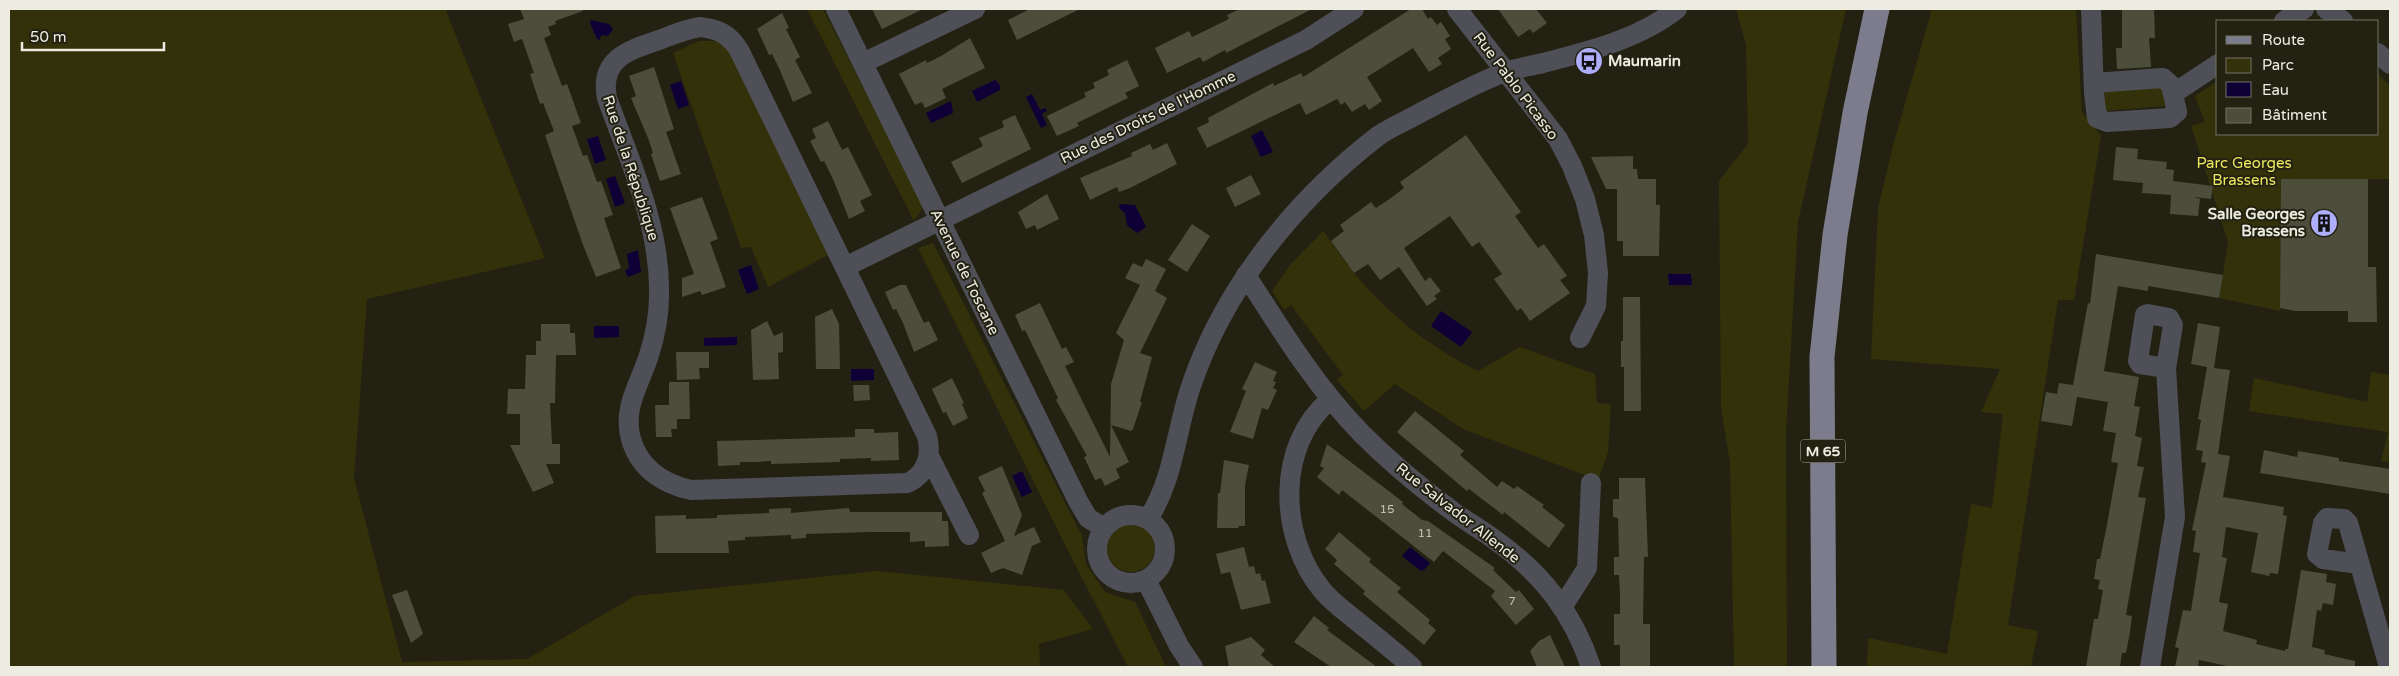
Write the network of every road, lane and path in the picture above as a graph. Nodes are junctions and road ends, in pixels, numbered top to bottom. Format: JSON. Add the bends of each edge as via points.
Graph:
{"nodes":[{"id":1,"x":836,"y":9,"type":"edge"},
{"id":2,"x":975,"y":9,"type":"edge"},
{"id":3,"x":1354,"y":9,"type":"edge"},
{"id":4,"x":1458,"y":9,"type":"edge"},
{"id":5,"x":1677,"y":9,"type":"edge"},
{"id":6,"x":1877,"y":9,"type":"edge"},
{"id":7,"x":1887,"y":9,"type":"edge"},
{"id":8,"x":2091,"y":9,"type":"edge"},
{"id":9,"x":2304,"y":9,"type":"edge"},
{"id":10,"x":2326,"y":9,"type":"edge"},
{"id":11,"x":2286,"y":20,"type":"edge"},
{"id":12,"x":2342,"y":20,"type":"edge"},
{"id":13,"x":2379,"y":54,"type":"edge"},
{"id":14,"x":863,"y":63,"type":"junction"},
{"id":15,"x":2390,"y":64,"type":"edge"},
{"id":16,"x":2216,"y":65,"type":"edge"},
{"id":17,"x":1506,"y":72,"type":"junction"},
{"id":18,"x":2094,"y":83,"type":"junction"},
{"id":19,"x":2174,"y":93,"type":"junction"},
{"id":20,"x":940,"y":221,"type":"junction"},
{"id":21,"x":1834,"y":235,"type":"junction"},
{"id":22,"x":845,"y":267,"type":"junction"},
{"id":23,"x":1246,"y":275,"type":"junction"},
{"id":24,"x":1580,"y":338,"type":"dead end"},
{"id":25,"x":2166,"y":368,"type":"dead end"},
{"id":26,"x":1331,"y":399,"type":"junction"},
{"id":27,"x":929,"y":456,"type":"junction"},
{"id":28,"x":1591,"y":483,"type":"dead end"},
{"id":29,"x":1148,"y":519,"type":"junction"},
{"id":30,"x":1104,"y":528,"type":"junction"},
{"id":31,"x":968,"y":535,"type":"dead end"},
{"id":32,"x":2359,"y":564,"type":"dead end"},
{"id":33,"x":1146,"y":580,"type":"junction"},
{"id":34,"x":1563,"y":606,"type":"junction"},
{"id":35,"x":1193,"y":667,"type":"edge"},
{"id":36,"x":1412,"y":667,"type":"edge"},
{"id":37,"x":1591,"y":667,"type":"edge"},
{"id":38,"x":1824,"y":667,"type":"edge"},
{"id":39,"x":2150,"y":667,"type":"edge"},
{"id":40,"x":2389,"y":667,"type":"edge"}],
"edges":[{"from":1,"to":14,"type":"street","name":"Avenue de Toscane"},
{"from":2,"to":14,"type":"street"},
{"from":3,"to":20,"type":"street","name":"Rue des Droits de l'Homme","via":[[1306,40]]},
{"from":4,"to":17,"type":"street","name":"Rue Pablo Picasso"},
{"from":5,"to":17,"type":"street","via":[[1641,32]]},
{"from":6,"to":21,"type":"main road","number":"M 65"},
{"from":7,"to":21,"type":"main road","number":"M 65"},
{"from":8,"to":18,"type":"street"},
{"from":9,"to":11,"type":"street"},
{"from":10,"to":12,"type":"street"},
{"from":13,"to":15,"type":"street"},
{"from":14,"to":20,"type":"street","name":"Avenue de Toscane"},
{"from":16,"to":19,"type":"street"},
{"from":17,"to":23,"type":"street","via":[[1380,135],[1340,169],[1285,225]]},
{"from":17,"to":24,"type":"street","name":"Rue Pablo Picasso","via":[[1558,139],[1585,199],[1594,235],[1598,273],[1596,306]]},
{"from":18,"to":19,"type":"street","via":[[2163,78]]},
{"from":18,"to":19,"type":"street","via":[[2095,113],[2107,122],[2170,118],[2177,112]]},
{"from":20,"to":22,"type":"street"},
{"from":20,"to":30,"type":"street","name":"Avenue de Toscane","via":[[1078,501],[1088,518]]},
{"from":21,"to":38,"type":"main road","number":"M 65","via":[[1822,357]]},
{"from":22,"to":27,"type":"street","name":"Rue de la République","via":[[927,436]]},
{"from":22,"to":27,"type":"street","name":"Rue de la République","via":[[730,37],[714,29],[692,28],[631,49],[612,65],[606,81],[607,98],[647,210],[657,254],[659,296],[656,329],[628,415],[631,439],[650,471],[670,484],[703,491],[899,484],[920,476]]},
{"from":23,"to":26,"type":"street","name":"Rue Salvador Allende"},
{"from":23,"to":29,"type":"street","via":[[1202,357],[1180,421],[1165,485]]},
{"from":25,"to":39,"type":"street","via":[[2175,517]]},
{"from":26,"to":34,"type":"street","name":"Rue Salvador Allende","via":[[1362,434],[1407,476],[1516,556]]},
{"from":26,"to":36,"type":"street","via":[[1310,421],[1295,456],[1289,495],[1294,536],[1310,574],[1329,598]]},
{"from":27,"to":31,"type":"street"},
{"from":28,"to":34,"type":"street","via":[[1587,568]]},
{"from":29,"to":30,"type":"street","via":[[1131,515],[1119,517]]},
{"from":29,"to":33,"type":"street","via":[[1160,532],[1165,551],[1156,573]]},
{"from":30,"to":33,"type":"street","via":[[1097,551],[1103,569],[1123,582]]},
{"from":32,"to":40,"type":"street"},
{"from":33,"to":35,"type":"street"},
{"from":34,"to":37,"type":"street","name":"Rue Salvador Allende","via":[[1582,639]]}]}
